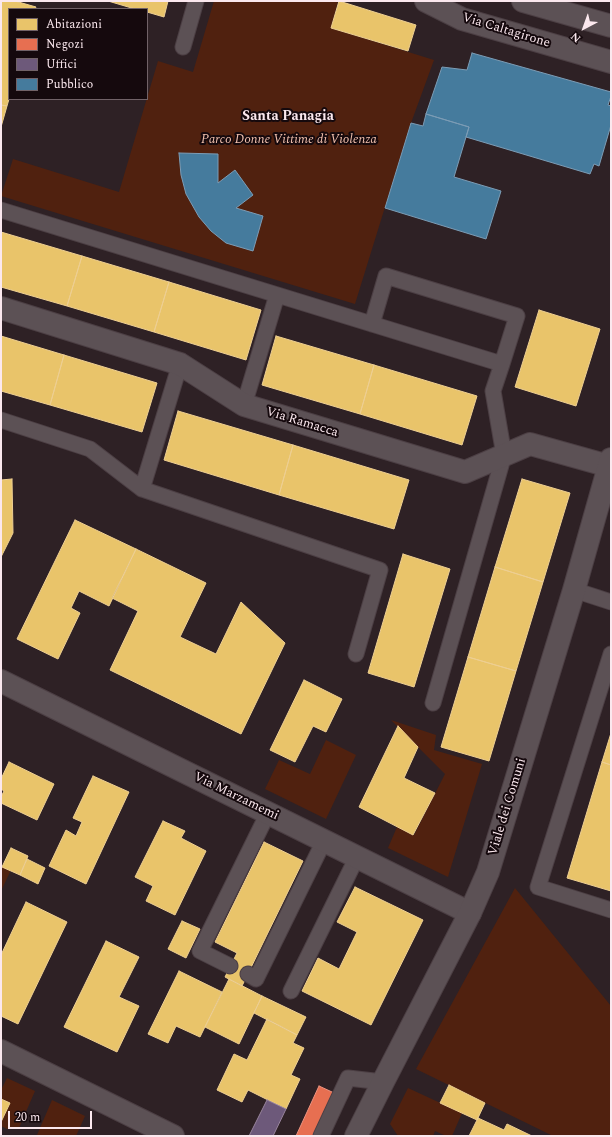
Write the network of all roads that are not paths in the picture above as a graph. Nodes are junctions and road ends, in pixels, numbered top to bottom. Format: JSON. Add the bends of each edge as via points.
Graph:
{"nodes":[{"id":1,"x":196,"y":1,"type":"edge"},
{"id":2,"x":426,"y":1,"type":"edge"},
{"id":3,"x":523,"y":1,"type":"edge"},
{"id":4,"x":590,"y":10,"type":"edge"},
{"id":5,"x":611,"y":26,"type":"edge"},
{"id":6,"x":183,"y":47,"type":"dead end"},
{"id":7,"x":611,"y":62,"type":"edge"},
{"id":8,"x":1,"y":210,"type":"edge"},
{"id":9,"x":277,"y":295,"type":"junction"},
{"id":10,"x":1,"y":308,"type":"edge"},
{"id":11,"x":372,"y":324,"type":"junction"},
{"id":12,"x":180,"y":364,"type":"junction"},
{"id":13,"x":502,"y":364,"type":"junction"},
{"id":14,"x":244,"y":405,"type":"junction"},
{"id":15,"x":1,"y":420,"type":"edge"},
{"id":16,"x":504,"y":455,"type":"junction"},
{"id":17,"x":610,"y":463,"type":"edge"},
{"id":18,"x":142,"y":489,"type":"junction"},
{"id":19,"x":574,"y":590,"type":"junction"},
{"id":20,"x":611,"y":602,"type":"edge"},
{"id":21,"x":356,"y":654,"type":"dead end"},
{"id":22,"x":611,"y":654,"type":"edge"},
{"id":23,"x":1,"y":681,"type":"edge"},
{"id":24,"x":432,"y":703,"type":"dead end"},
{"id":25,"x":268,"y":813,"type":"junction"},
{"id":26,"x":324,"y":841,"type":"junction"},
{"id":27,"x":358,"y":857,"type":"junction"},
{"id":28,"x":611,"y":910,"type":"edge"},
{"id":29,"x":470,"y":913,"type":"junction"},
{"id":30,"x":230,"y":966,"type":"dead end"},
{"id":31,"x":248,"y":974,"type":"dead end"},
{"id":32,"x":291,"y":991,"type":"dead end"},
{"id":33,"x":1,"y":1052,"type":"edge"},
{"id":34,"x":383,"y":1082,"type":"junction"},
{"id":35,"x":173,"y":1136,"type":"edge"},
{"id":36,"x":320,"y":1136,"type":"edge"},
{"id":37,"x":356,"y":1136,"type":"edge"}],
"edges":[{"from":1,"to":6,"type":"lane"},
{"from":2,"to":7,"type":"street","name":"Via Caltagirone","via":[[462,20]]},
{"from":3,"to":4,"type":"street"},
{"from":4,"to":5,"type":"street"},
{"from":8,"to":9,"type":"lane"},
{"from":9,"to":11,"type":"lane"},
{"from":9,"to":14,"type":"lane"},
{"from":10,"to":12,"type":"street","name":"Via Ramacca"},
{"from":11,"to":13,"type":"lane"},
{"from":11,"to":13,"type":"lane","via":[[386,276],[394,278],[517,316]]},
{"from":12,"to":14,"type":"street","name":"Via Ramacca"},
{"from":12,"to":18,"type":"lane"},
{"from":13,"to":16,"type":"lane","via":[[494,391]]},
{"from":14,"to":16,"type":"street","name":"Via Ramacca","via":[[465,472]]},
{"from":15,"to":18,"type":"lane","via":[[90,449]]},
{"from":16,"to":17,"type":"street","name":"Via Ramacca","via":[[530,444]]},
{"from":16,"to":24,"type":"lane"},
{"from":17,"to":19,"type":"street","name":"Viale dei Comuni"},
{"from":18,"to":21,"type":"lane","via":[[380,570]]},
{"from":19,"to":20,"type":"lane"},
{"from":19,"to":29,"type":"street","name":"Viale dei Comuni","via":[[488,872]]},
{"from":22,"to":28,"type":"lane","via":[[538,887]]},
{"from":23,"to":25,"type":"street","name":"Via Marzamemi"},
{"from":25,"to":26,"type":"street","name":"Via Marzamemi"},
{"from":25,"to":30,"type":"lane","via":[[200,951]]},
{"from":26,"to":27,"type":"street","name":"Via Marzamemi"},
{"from":26,"to":31,"type":"lane","via":[[256,979]]},
{"from":27,"to":29,"type":"street","name":"Via Marzamemi"},
{"from":27,"to":32,"type":"lane"},
{"from":29,"to":34,"type":"street","name":"Viale dei Comuni"},
{"from":33,"to":35,"type":"street"},
{"from":34,"to":36,"type":"lane","via":[[348,1078]]},
{"from":34,"to":37,"type":"street","name":"Viale dei Comuni"}]}
